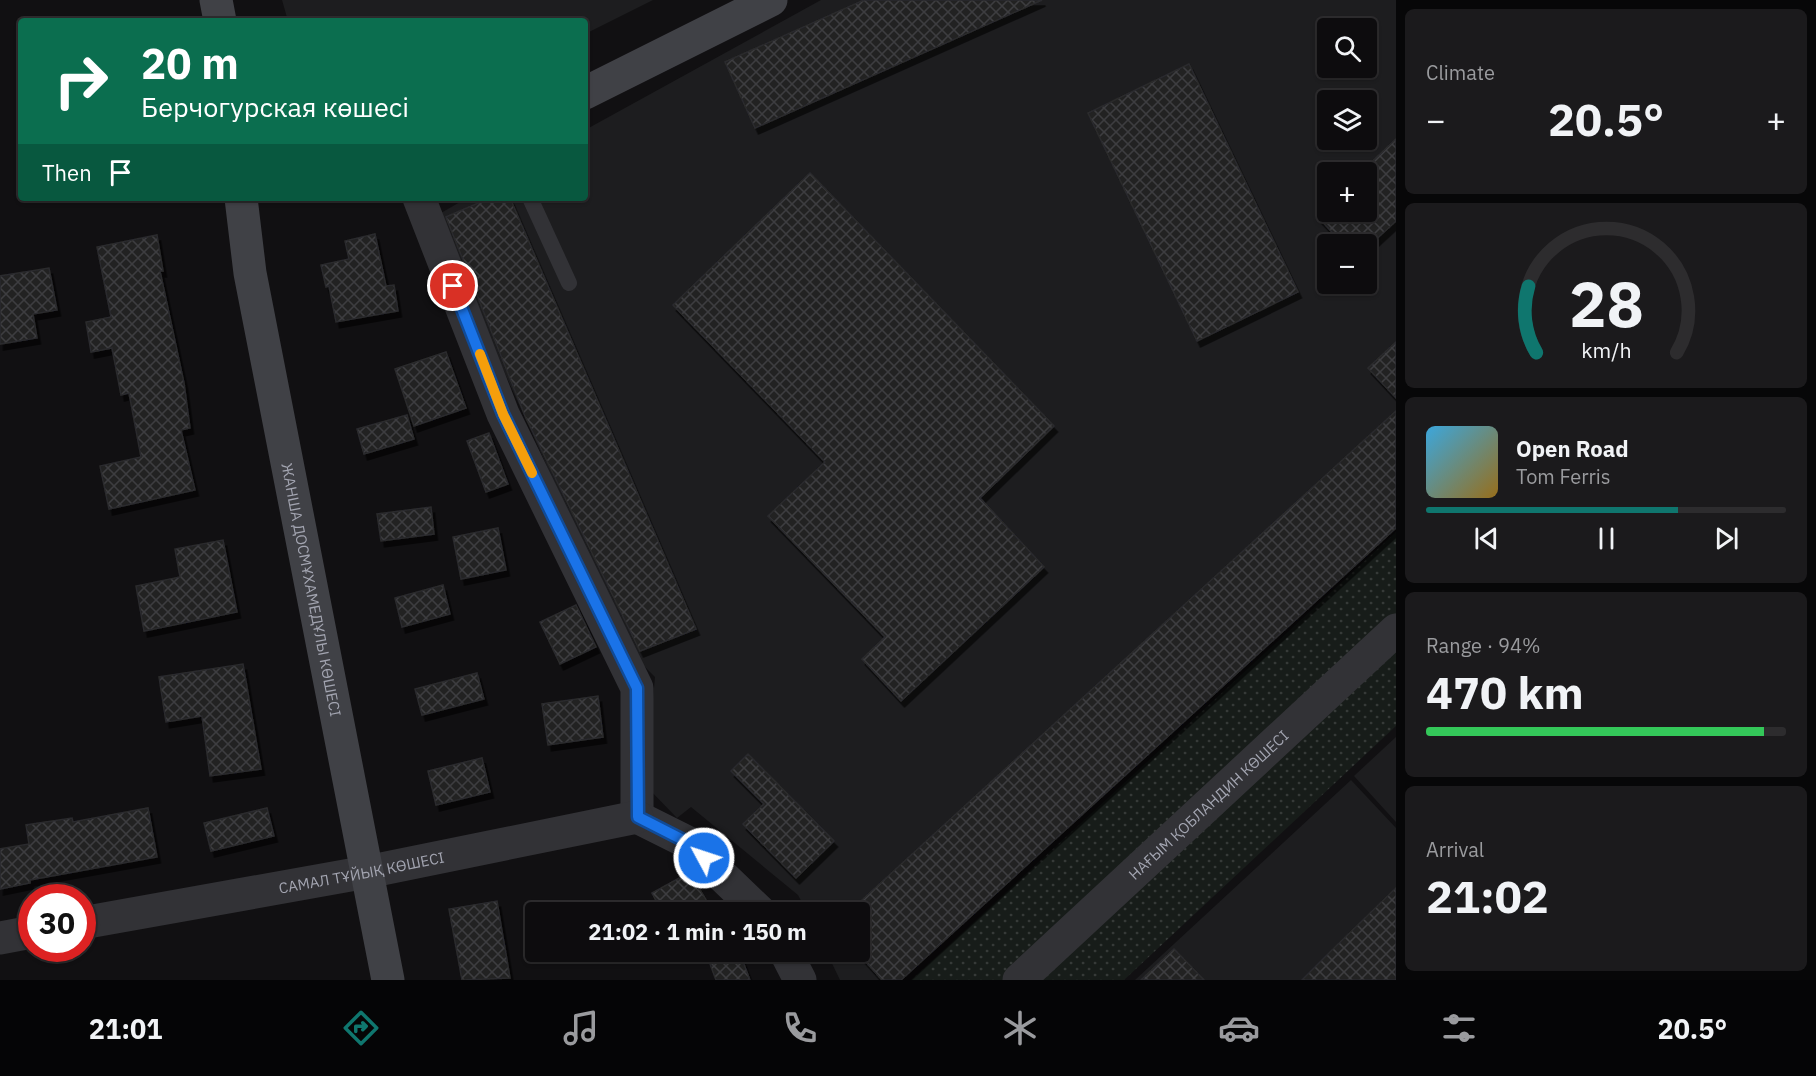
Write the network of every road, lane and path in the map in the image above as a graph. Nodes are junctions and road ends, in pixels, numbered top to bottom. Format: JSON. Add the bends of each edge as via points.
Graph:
{"nodes":[{"id":1,"x":216,"y":0,"type":"edge"},
{"id":2,"x":771,"y":0,"type":"edge"},
{"id":3,"x":219,"y":18,"type":"edge"},
{"id":4,"x":588,"y":92,"type":"edge"},
{"id":5,"x":241,"y":201,"type":"edge"},
{"id":6,"x":420,"y":201,"type":"edge"},
{"id":7,"x":532,"y":201,"type":"edge"},
{"id":8,"x":569,"y":283,"type":"dead end"},
{"id":9,"x":1396,"y":630,"type":"edge"},
{"id":10,"x":638,"y":817,"type":"junction"},
{"id":11,"x":367,"y":872,"type":"junction"},
{"id":12,"x":750,"y":902,"type":"edge"},
{"id":13,"x":96,"y":920,"type":"edge"},
{"id":14,"x":18,"y":935,"type":"edge"},
{"id":15,"x":0,"y":938,"type":"edge"},
{"id":16,"x":791,"y":962,"type":"edge"},
{"id":17,"x":388,"y":980,"type":"edge"},
{"id":18,"x":800,"y":980,"type":"edge"},
{"id":19,"x":1019,"y":980,"type":"edge"}],
"edges":[{"from":1,"to":3,"type":"street"},
{"from":2,"to":4,"type":"street"},
{"from":5,"to":11,"type":"street","name":"ЖАНША ДОСМҰХАМЕДҰЛЫ КӨШЕСІ","via":[[250,273]]},
{"from":6,"to":10,"type":"street","via":[[503,414],[637,688]]},
{"from":7,"to":8,"type":"lane"},
{"from":9,"to":19,"type":"street","name":"НАҒЫМ ҚОБЛАНДИН КӨШЕСІ"},
{"from":10,"to":11,"type":"street","name":"САМАЛ ТҰЙЫҚ КӨШЕСІ"},
{"from":10,"to":12,"type":"street","via":[[687,842]]},
{"from":11,"to":13,"type":"street","name":"САМАЛ ТҰЙЫҚ КӨШЕСІ"},
{"from":11,"to":17,"type":"street","name":"ЖАНША ДОСМҰХАМЕДҰЛЫ КӨШЕСІ"},
{"from":14,"to":15,"type":"street"},
{"from":16,"to":18,"type":"street"}]}
